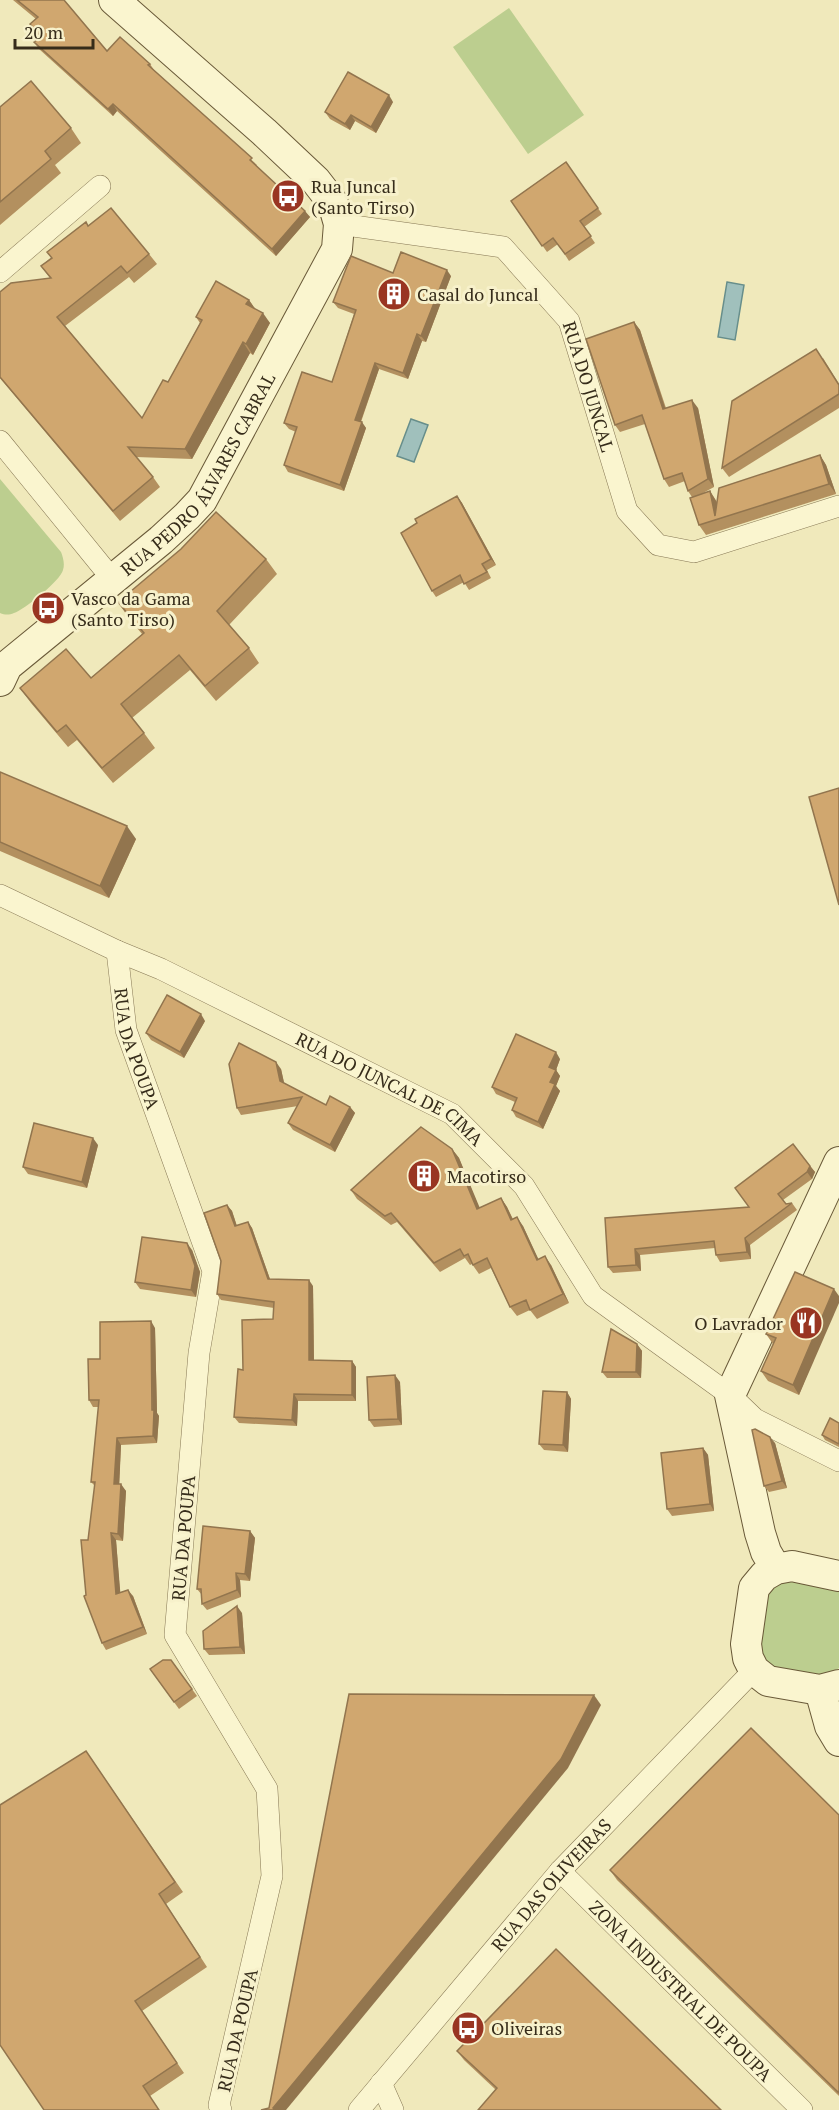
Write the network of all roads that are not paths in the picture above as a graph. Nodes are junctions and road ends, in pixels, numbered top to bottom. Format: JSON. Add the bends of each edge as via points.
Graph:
{"nodes":[{"id":1,"x":114,"y":0,"type":"edge"},
{"id":2,"x":100,"y":186,"type":"dead end"},
{"id":3,"x":339,"y":224,"type":"junction"},
{"id":4,"x":0,"y":272,"type":"edge"},
{"id":5,"x":0,"y":441,"type":"edge"},
{"id":6,"x":839,"y":506,"type":"edge"},
{"id":7,"x":113,"y":580,"type":"junction"},
{"id":8,"x":2,"y":668,"type":"edge"},
{"id":9,"x":0,"y":895,"type":"edge"},
{"id":10,"x":117,"y":951,"type":"junction"},
{"id":11,"x":839,"y":1162,"type":"edge"},
{"id":12,"x":730,"y":1395,"type":"junction"},
{"id":13,"x":839,"y":1461,"type":"edge"},
{"id":14,"x":776,"y":1569,"type":"junction"},
{"id":15,"x":839,"y":1576,"type":"edge"},
{"id":16,"x":754,"y":1670,"type":"junction"},
{"id":17,"x":829,"y":1687,"type":"edge"},
{"id":18,"x":839,"y":1741,"type":"edge"},
{"id":19,"x":560,"y":1871,"type":"junction"},
{"id":20,"x":381,"y":2083,"type":"junction"},
{"id":21,"x":220,"y":2110,"type":"edge"},
{"id":22,"x":359,"y":2110,"type":"edge"},
{"id":23,"x":393,"y":2110,"type":"edge"},
{"id":24,"x":802,"y":2110,"type":"edge"}],
"edges":[{"from":1,"to":3,"type":"street","via":[[316,181],[333,203]]},
{"from":2,"to":4,"type":"street"},
{"from":3,"to":6,"type":"street","name":"RUA DO JUNCAL","via":[[503,247],[568,321],[627,511],[658,545],[694,552]]},
{"from":3,"to":7,"type":"street","name":"RUA PEDRO ÁLVARES CABRAL","via":[[337,249],[202,500]]},
{"from":5,"to":7,"type":"street"},
{"from":7,"to":8,"type":"street","name":"RUA PEDRO ÁLVARES CABRAL"},
{"from":9,"to":10,"type":"street","name":"RUA DO JUNCAL DE CIMA"},
{"from":10,"to":12,"type":"street","name":"RUA DO JUNCAL DE CIMA","via":[[161,969],[452,1114],[524,1186],[593,1296]]},
{"from":10,"to":21,"type":"street","name":"RUA DA POUPA","via":[[126,1030],[213,1271],[199,1353],[175,1635],[267,1789],[272,1876]]},
{"from":11,"to":12,"type":"street"},
{"from":12,"to":13,"type":"street","name":"RUA DO JUNCAL DE CIMA","via":[[755,1419]]},
{"from":12,"to":14,"type":"street","via":[[760,1533]]},
{"from":14,"to":15,"type":"street","via":[[792,1566]]},
{"from":14,"to":16,"type":"street","via":[[754,1588],[746,1644]]},
{"from":16,"to":17,"type":"street","via":[[768,1682]]},
{"from":16,"to":19,"type":"street","name":"RUA DAS OLIVEIRAS"},
{"from":17,"to":18,"type":"street","via":[[830,1726]]},
{"from":19,"to":20,"type":"street","name":"RUA DAS OLIVEIRAS"},
{"from":19,"to":24,"type":"street","name":"ZONA INDUSTRIAL DE POUPA"},
{"from":20,"to":22,"type":"street","name":"RUA DAS OLIVEIRAS"},
{"from":20,"to":23,"type":"street"}]}
